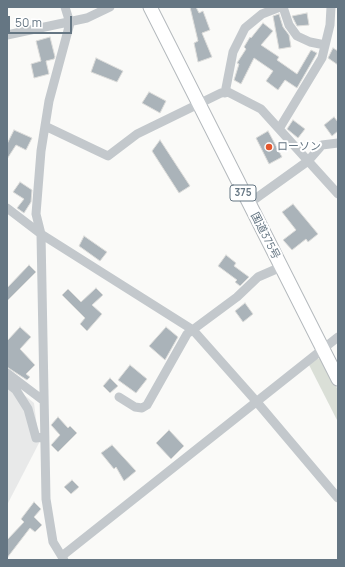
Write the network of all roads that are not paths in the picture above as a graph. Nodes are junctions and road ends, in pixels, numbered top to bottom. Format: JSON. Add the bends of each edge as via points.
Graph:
{"nodes":[{"id":1,"x":65,"y":7,"type":"edge"},
{"id":2,"x":110,"y":7,"type":"edge"},
{"id":3,"x":150,"y":7,"type":"edge"},
{"id":4,"x":280,"y":7,"type":"edge"},
{"id":5,"x":283,"y":7,"type":"edge"},
{"id":6,"x":331,"y":7,"type":"edge"},
{"id":7,"x":70,"y":23,"type":"junction"},
{"id":8,"x":329,"y":27,"type":"junction"},
{"id":9,"x":338,"y":31,"type":"edge"},
{"id":10,"x":7,"y":35,"type":"edge"},
{"id":11,"x":325,"y":45,"type":"junction"},
{"id":12,"x":225,"y":93,"type":"junction"},
{"id":13,"x":198,"y":105,"type":"junction"},
{"id":14,"x":45,"y":126,"type":"junction"},
{"id":15,"x":279,"y":129,"type":"junction"},
{"id":16,"x":338,"y":143,"type":"edge"},
{"id":17,"x":308,"y":161,"type":"junction"},
{"id":18,"x":338,"y":194,"type":"edge"},
{"id":19,"x":248,"y":204,"type":"junction"},
{"id":20,"x":7,"y":208,"type":"edge"},
{"id":21,"x":41,"y":234,"type":"junction"},
{"id":22,"x":281,"y":267,"type":"junction"},
{"id":23,"x":193,"y":330,"type":"junction"},
{"id":24,"x":338,"y":337,"type":"edge"},
{"id":25,"x":322,"y":348,"type":"junction"},
{"id":26,"x":7,"y":373,"type":"edge"},
{"id":27,"x":338,"y":379,"type":"edge"},
{"id":28,"x":7,"y":383,"type":"edge"},
{"id":29,"x":118,"y":397,"type":"dead end"},
{"id":30,"x":44,"y":401,"type":"junction"},
{"id":31,"x":256,"y":401,"type":"junction"},
{"id":32,"x":44,"y":437,"type":"junction"},
{"id":33,"x":338,"y":498,"type":"edge"},
{"id":34,"x":63,"y":558,"type":"edge"}],
"edges":[{"from":1,"to":7,"type":"street"},
{"from":2,"to":7,"type":"street"},
{"from":3,"to":13,"type":"highway","name":"国道375号","number":"375"},
{"from":4,"to":12,"type":"street","via":[[262,14],[245,28],[232,52]]},
{"from":5,"to":11,"type":"street","via":[[289,25],[297,36]]},
{"from":6,"to":8,"type":"street"},
{"from":7,"to":10,"type":"street"},
{"from":7,"to":14,"type":"street","via":[[49,101]]},
{"from":8,"to":9,"type":"street"},
{"from":8,"to":11,"type":"street"},
{"from":11,"to":15,"type":"street","via":[[322,58]]},
{"from":12,"to":13,"type":"street"},
{"from":12,"to":15,"type":"street","via":[[228,92],[261,109]]},
{"from":13,"to":14,"type":"street","via":[[137,134],[108,156]]},
{"from":13,"to":19,"type":"highway","name":"国道375号","number":"375"},
{"from":14,"to":21,"type":"street","via":[[36,214]]},
{"from":15,"to":17,"type":"street"},
{"from":16,"to":17,"type":"street","via":[[322,145]]},
{"from":17,"to":18,"type":"street"},
{"from":17,"to":19,"type":"street"},
{"from":19,"to":22,"type":"highway","name":"国道375号","number":"375"},
{"from":20,"to":21,"type":"street"},
{"from":21,"to":23,"type":"street"},
{"from":21,"to":30,"type":"street"},
{"from":22,"to":23,"type":"street","via":[[258,277],[238,297]]},
{"from":22,"to":25,"type":"highway","name":"国道375号","number":"375"},
{"from":23,"to":29,"type":"street","via":[[187,334],[147,405],[142,408],[136,407]]},
{"from":23,"to":31,"type":"street"},
{"from":24,"to":25,"type":"street"},
{"from":25,"to":27,"type":"highway","name":"国道375号","number":"375"},
{"from":25,"to":31,"type":"street"},
{"from":26,"to":30,"type":"street"},
{"from":28,"to":32,"type":"street","via":[[16,390],[28,409],[36,438]]},
{"from":30,"to":32,"type":"street"},
{"from":31,"to":33,"type":"street"},
{"from":31,"to":34,"type":"street"},
{"from":32,"to":34,"type":"street","via":[[46,499],[53,542]]}]}
